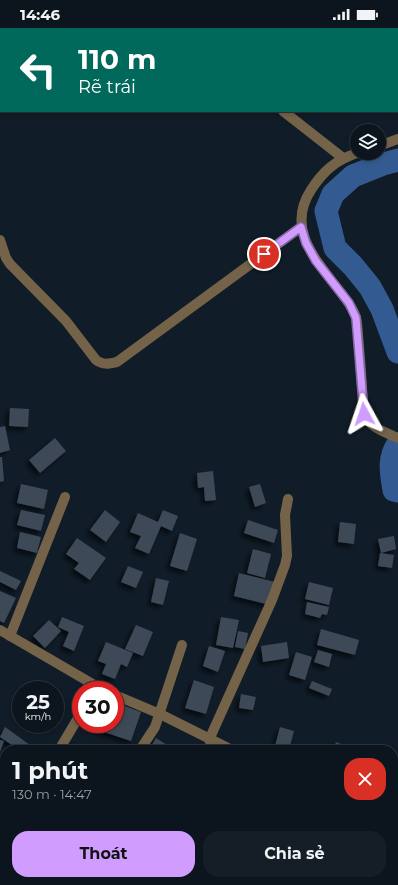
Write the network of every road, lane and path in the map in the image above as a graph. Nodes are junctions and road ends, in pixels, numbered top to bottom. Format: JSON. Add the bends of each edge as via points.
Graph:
{"nodes":[{"id":1,"x":284,"y":112,"type":"edge"},
{"id":2,"x":398,"y":139,"type":"edge"},
{"id":3,"x":386,"y":143,"type":"edge"},
{"id":4,"x":350,"y":156,"type":"edge"},
{"id":5,"x":343,"y":158,"type":"junction"},
{"id":6,"x":301,"y":227,"type":"junction"},
{"id":7,"x":0,"y":240,"type":"edge"},
{"id":8,"x":398,"y":438,"type":"edge"},
{"id":9,"x":65,"y":497,"type":"dead end"},
{"id":10,"x":288,"y":499,"type":"dead end"},
{"id":11,"x":0,"y":630,"type":"edge"},
{"id":12,"x":10,"y":636,"type":"junction"},
{"id":13,"x":182,"y":645,"type":"dead end"},
{"id":14,"x":85,"y":681,"type":"edge"},
{"id":15,"x":124,"y":699,"type":"edge"},
{"id":16,"x":160,"y":714,"type":"junction"},
{"id":17,"x":72,"y":728,"type":"edge"},
{"id":18,"x":209,"y":740,"type":"junction"},
{"id":19,"x":62,"y":745,"type":"edge"},
{"id":20,"x":143,"y":745,"type":"edge"},
{"id":21,"x":220,"y":745,"type":"edge"}],
"edges":[{"from":1,"to":5,"type":"street"},
{"from":2,"to":3,"type":"street"},
{"from":4,"to":5,"type":"street"},
{"from":5,"to":6,"type":"street","via":[[319,177],[303,209]]},
{"from":6,"to":7,"type":"street","via":[[116,362],[106,364],[96,360],[66,321],[10,264]]},
{"from":6,"to":8,"type":"street","via":[[316,261],[353,310],[356,318],[364,414],[370,423]]},
{"from":9,"to":12,"type":"street"},
{"from":10,"to":18,"type":"street","via":[[285,515],[285,565],[272,600]]},
{"from":11,"to":12,"type":"street"},
{"from":12,"to":14,"type":"street"},
{"from":13,"to":16,"type":"street"},
{"from":15,"to":16,"type":"street"},
{"from":16,"to":18,"type":"street"},
{"from":16,"to":20,"type":"street"},
{"from":17,"to":19,"type":"street"},
{"from":18,"to":21,"type":"street"}]}
